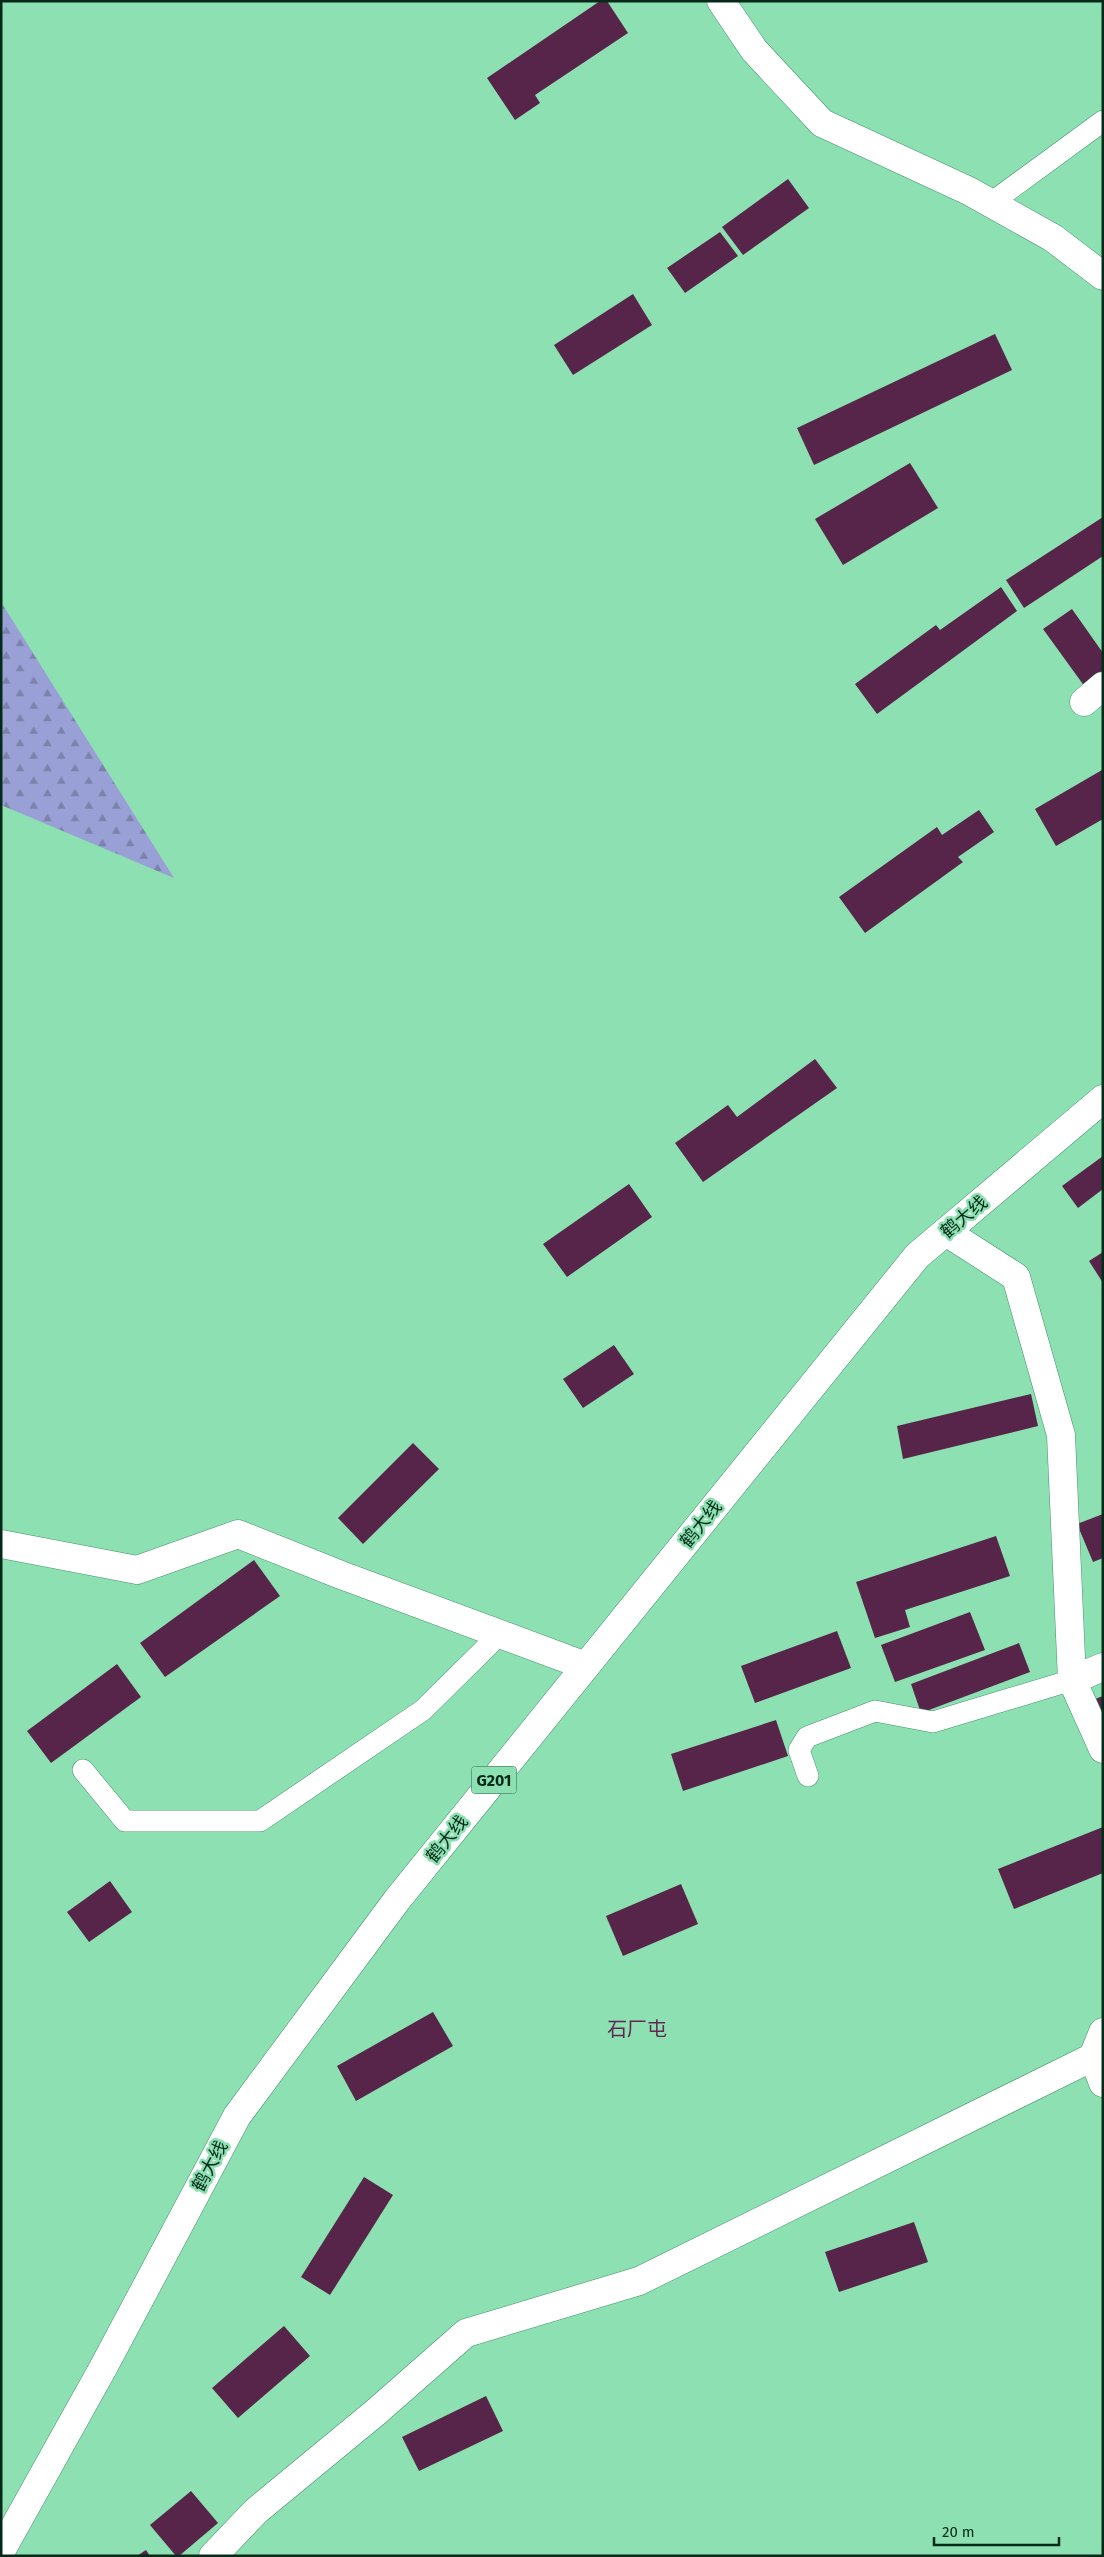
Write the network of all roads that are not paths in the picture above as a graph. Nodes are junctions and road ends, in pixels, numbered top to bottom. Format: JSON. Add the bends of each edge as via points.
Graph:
{"nodes":[{"id":1,"x":721,"y":1,"type":"edge"},
{"id":2,"x":1103,"y":121,"type":"edge"},
{"id":3,"x":991,"y":203,"type":"junction"},
{"id":4,"x":1103,"y":276,"type":"edge"},
{"id":5,"x":1103,"y":1099,"type":"edge"},
{"id":6,"x":946,"y":1232,"type":"junction"},
{"id":7,"x":1,"y":1544,"type":"edge"},
{"id":8,"x":500,"y":1634,"type":"junction"},
{"id":9,"x":586,"y":1666,"type":"junction"},
{"id":10,"x":1103,"y":1668,"type":"edge"},
{"id":11,"x":1072,"y":1680,"type":"junction"},
{"id":12,"x":1103,"y":1749,"type":"edge"},
{"id":13,"x":83,"y":1770,"type":"dead end"},
{"id":14,"x":808,"y":1776,"type":"dead end"},
{"id":15,"x":1098,"y":2045,"type":"edge"},
{"id":16,"x":1103,"y":2083,"type":"edge"},
{"id":17,"x":6,"y":2550,"type":"edge"},
{"id":18,"x":213,"y":2556,"type":"edge"}],
"edges":[{"from":1,"to":3,"type":"main road","via":[[754,50],[822,123]]},
{"from":2,"to":3,"type":"lane"},
{"from":3,"to":4,"type":"main road","via":[[1053,238]]},
{"from":5,"to":6,"type":"main road","name":"鹤大线","number":"G201"},
{"from":6,"to":9,"type":"main road","name":"鹤大线","number":"G201","via":[[917,1256]]},
{"from":6,"to":11,"type":"main road","via":[[1016,1277],[1061,1435]]},
{"from":7,"to":8,"type":"main road","via":[[137,1570],[238,1534]]},
{"from":8,"to":9,"type":"main road"},
{"from":8,"to":13,"type":"lane","via":[[423,1710],[260,1821],[125,1821]]},
{"from":9,"to":17,"type":"main road","name":"鹤大线","number":"G201","via":[[397,1900],[237,2116]]},
{"from":10,"to":11,"type":"main road"},
{"from":11,"to":12,"type":"main road"},
{"from":11,"to":14,"type":"lane","via":[[933,1722],[874,1711],[807,1737],[799,1750]]},
{"from":15,"to":16,"type":"main road"},
{"from":15,"to":18,"type":"main road","via":[[639,2281],[466,2333],[256,2511]]}]}
